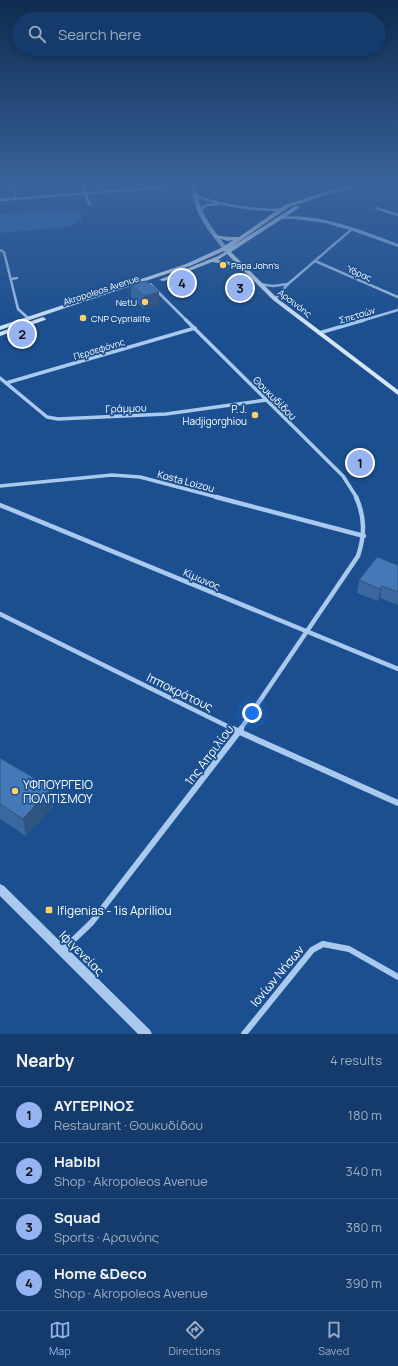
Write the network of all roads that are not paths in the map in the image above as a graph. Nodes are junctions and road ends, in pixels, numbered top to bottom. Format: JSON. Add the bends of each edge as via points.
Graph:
{"nodes":[{"id":1,"x":214,"y":233,"type":"edge"},
{"id":2,"x":247,"y":233,"type":"edge"},
{"id":3,"x":255,"y":233,"type":"edge"},
{"id":4,"x":347,"y":233,"type":"edge"},
{"id":5,"x":364,"y":233,"type":"edge"},
{"id":6,"x":216,"y":236,"type":"junction"},
{"id":7,"x":240,"y":238,"type":"junction"},
{"id":8,"x":398,"y":246,"type":"edge"},
{"id":9,"x":0,"y":250,"type":"edge"},
{"id":10,"x":227,"y":250,"type":"junction"},
{"id":11,"x":315,"y":261,"type":"junction"},
{"id":12,"x":210,"y":262,"type":"junction"},
{"id":13,"x":243,"y":267,"type":"junction"},
{"id":14,"x":17,"y":278,"type":"dead end"},
{"id":15,"x":11,"y":279,"type":"junction"},
{"id":16,"x":150,"y":284,"type":"junction"},
{"id":17,"x":259,"y":284,"type":"junction"},
{"id":18,"x":288,"y":284,"type":"junction"},
{"id":19,"x":398,"y":297,"type":"edge"},
{"id":20,"x":275,"y":299,"type":"junction"},
{"id":21,"x":398,"y":310,"type":"edge"},
{"id":22,"x":28,"y":318,"type":"junction"},
{"id":23,"x":0,"y":328,"type":"edge"},
{"id":24,"x":195,"y":328,"type":"junction"},
{"id":25,"x":319,"y":333,"type":"junction"},
{"id":26,"x":0,"y":334,"type":"edge"},
{"id":27,"x":0,"y":378,"type":"edge"},
{"id":28,"x":6,"y":384,"type":"junction"},
{"id":29,"x":398,"y":392,"type":"edge"},
{"id":30,"x":266,"y":400,"type":"junction"},
{"id":31,"x":0,"y":486,"type":"edge"},
{"id":32,"x":0,"y":505,"type":"edge"},
{"id":33,"x":364,"y":536,"type":"junction"},
{"id":34,"x":0,"y":614,"type":"edge"},
{"id":35,"x":307,"y":632,"type":"junction"},
{"id":36,"x":398,"y":669,"type":"edge"},
{"id":37,"x":239,"y":732,"type":"junction"},
{"id":38,"x":398,"y":803,"type":"edge"},
{"id":39,"x":0,"y":889,"type":"edge"},
{"id":40,"x":62,"y":952,"type":"junction"},
{"id":41,"x":398,"y":977,"type":"edge"},
{"id":42,"x":146,"y":1034,"type":"edge"},
{"id":43,"x":244,"y":1034,"type":"edge"}],
"edges":[{"from":1,"to":6,"type":"street","name":"Αρσινόης"},
{"from":2,"to":7,"type":"main road"},
{"from":3,"to":10,"type":"main road"},
{"from":4,"to":11,"type":"street"},
{"from":5,"to":8,"type":"street"},
{"from":6,"to":7,"type":"main road"},
{"from":6,"to":10,"type":"street","name":"Αρσινόης"},
{"from":7,"to":10,"type":"main road"},
{"from":9,"to":15,"type":"street","via":[[4,252]]},
{"from":10,"to":12,"type":"main road","name":"Akropoleos Avenue"},
{"from":10,"to":13,"type":"main road","name":"Αρσινόης"},
{"from":10,"to":22,"type":"main road","name":"Akropoleos Avenue"},
{"from":11,"to":18,"type":"street"},
{"from":11,"to":19,"type":"street","name":"Ύδρας"},
{"from":12,"to":13,"type":"main road","via":[[225,262]]},
{"from":12,"to":16,"type":"main road","name":"Akropoleos Avenue"},
{"from":13,"to":17,"type":"main road","name":"Αρσινόης"},
{"from":14,"to":15,"type":"street"},
{"from":15,"to":22,"type":"street","via":[[18,309]]},
{"from":16,"to":24,"type":"street","name":"Θουκυδίδου"},
{"from":16,"to":26,"type":"main road","name":"Akropoleos Avenue"},
{"from":17,"to":18,"type":"street"},
{"from":17,"to":20,"type":"main road","name":"Αρσινόης"},
{"from":18,"to":20,"type":"street"},
{"from":20,"to":25,"type":"main road","name":"Αρσινόης"},
{"from":21,"to":25,"type":"street","name":"Σπετσών"},
{"from":22,"to":23,"type":"main road","name":"Akropoleos Avenue"},
{"from":24,"to":28,"type":"street","name":"Περσεφόνης"},
{"from":24,"to":30,"type":"street","name":"Θουκυδίδου"},
{"from":25,"to":29,"type":"main road","name":"Αρσινόης"},
{"from":27,"to":28,"type":"street","name":"Γράμμου"},
{"from":28,"to":30,"type":"street","name":"Γράμμου","via":[[47,417],[58,419],[166,414]]},
{"from":30,"to":33,"type":"street","name":"Θουκυδίδου","via":[[351,487],[364,518]]},
{"from":31,"to":33,"type":"street","name":"Kosta Loizou","via":[[126,475]]},
{"from":32,"to":35,"type":"street","name":"Κίμωνος"},
{"from":33,"to":35,"type":"street","name":"1ης Απριλίου","via":[[358,556]]},
{"from":34,"to":37,"type":"street","name":"Ιπποκράτους"},
{"from":35,"to":36,"type":"street","name":"Κίμωνος"},
{"from":35,"to":37,"type":"street","name":"1ης Απριλίου"},
{"from":37,"to":38,"type":"street","name":"Ιπποκράτους"},
{"from":37,"to":40,"type":"street","name":"1ης Απριλίου","via":[[92,922]]},
{"from":39,"to":40,"type":"street","name":"Ιφιγενείας"},
{"from":40,"to":42,"type":"street","name":"Ιφιγενείας"},
{"from":41,"to":43,"type":"street","name":"Ιονίων Νήσων","via":[[349,949],[323,944],[312,950]]}]}
